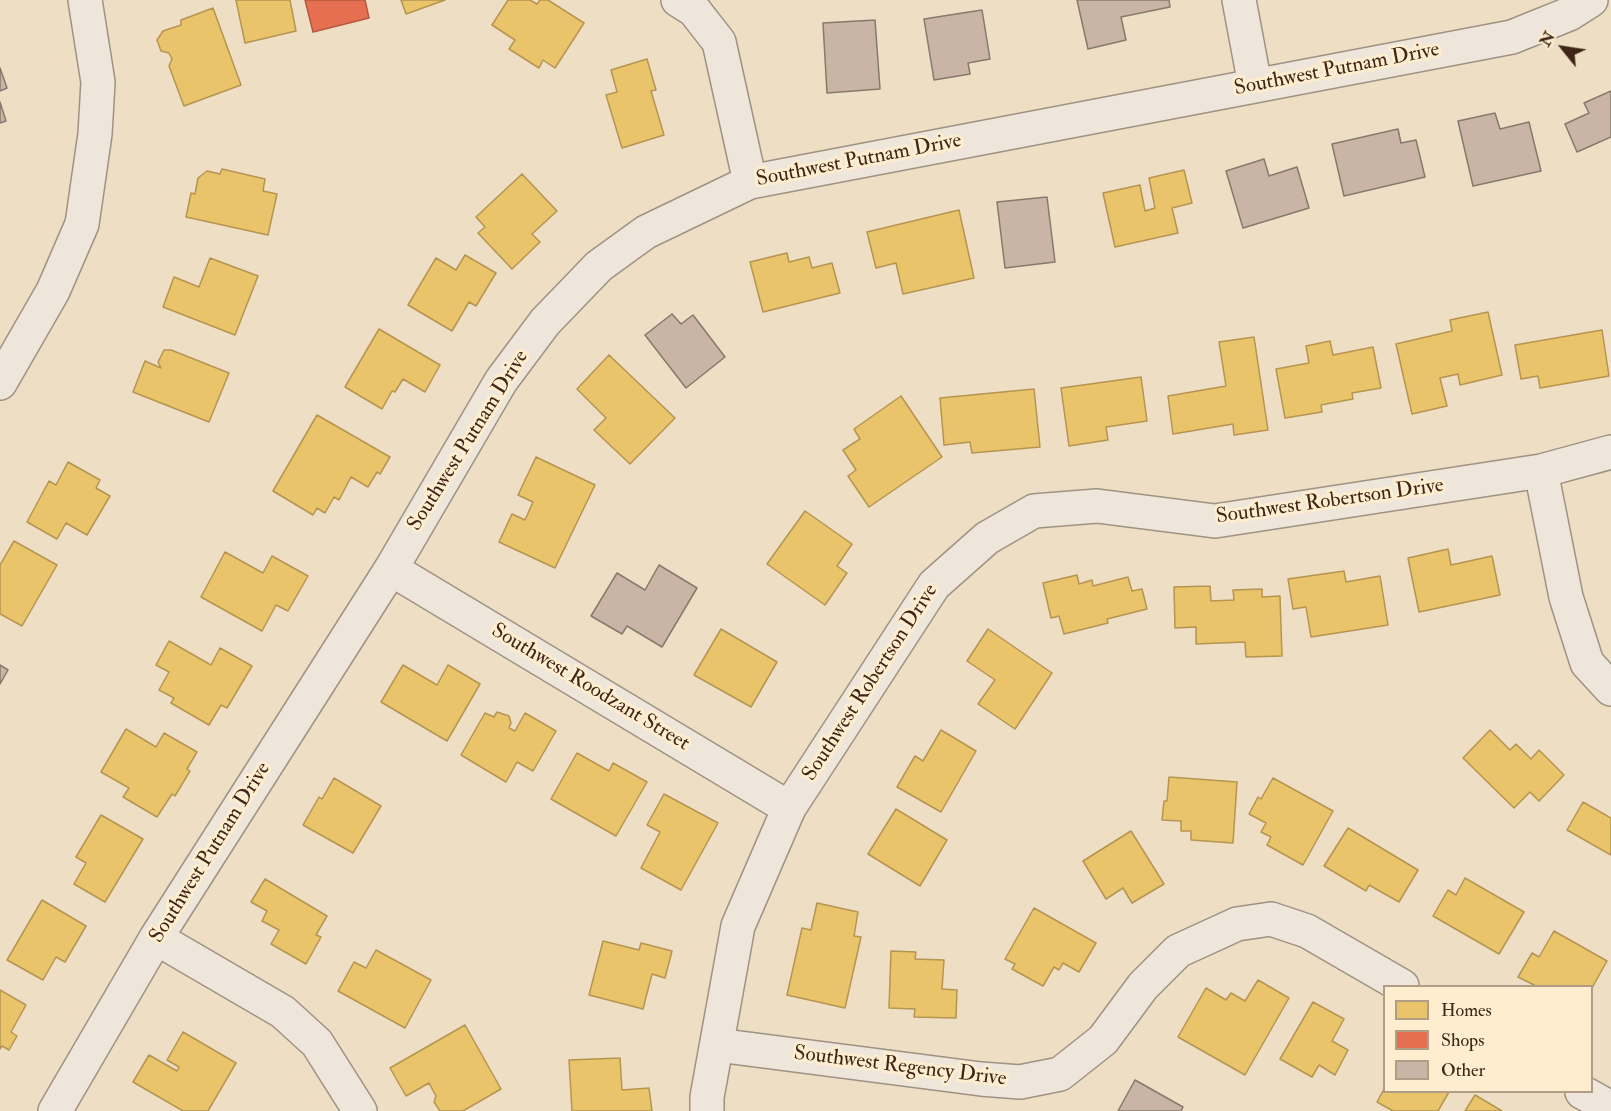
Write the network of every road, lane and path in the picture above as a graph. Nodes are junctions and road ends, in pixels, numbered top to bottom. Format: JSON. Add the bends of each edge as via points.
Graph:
{"nodes":[{"id":1,"x":85,"y":0,"type":"edge"},
{"id":2,"x":1239,"y":0,"type":"edge"},
{"id":3,"x":1591,"y":0,"type":"edge"},
{"id":4,"x":691,"y":3,"type":"edge"},
{"id":5,"x":1255,"y":85,"type":"junction"},
{"id":6,"x":750,"y":182,"type":"junction"},
{"id":7,"x":0,"y":383,"type":"edge"},
{"id":8,"x":1611,"y":452,"type":"edge"},
{"id":9,"x":1541,"y":471,"type":"junction"},
{"id":10,"x":391,"y":569,"type":"junction"},
{"id":11,"x":1611,"y":689,"type":"edge"},
{"id":12,"x":789,"y":808,"type":"junction"},
{"id":13,"x":156,"y":938,"type":"junction"},
{"id":14,"x":1399,"y":985,"type":"edge"},
{"id":15,"x":717,"y":1045,"type":"junction"},
{"id":16,"x":1584,"y":1093,"type":"edge"},
{"id":17,"x":1611,"y":1108,"type":"edge"},
{"id":18,"x":55,"y":1111,"type":"edge"},
{"id":19,"x":360,"y":1111,"type":"edge"},
{"id":20,"x":707,"y":1111,"type":"edge"}],
"edges":[{"from":1,"to":7,"type":"street","via":[[98,82],[82,224],[53,291]]},
{"from":2,"to":5,"type":"street"},
{"from":3,"to":5,"type":"street","name":"Southwest Putnam Drive","via":[[1569,14],[1512,37]]},
{"from":4,"to":6,"type":"street","via":[[719,42]]},
{"from":5,"to":6,"type":"street","name":"Southwest Putnam Drive"},
{"from":6,"to":10,"type":"street","name":"Southwest Putnam Drive","via":[[646,232],[599,266],[545,322],[501,381]]},
{"from":8,"to":9,"type":"street","name":"Southwest Robertson Drive"},
{"from":9,"to":11,"type":"street","via":[[1566,597],[1587,663]]},
{"from":9,"to":12,"type":"street","name":"Southwest Robertson Drive","via":[[1215,520],[1096,506],[1034,511],[987,538],[934,585]]},
{"from":10,"to":12,"type":"street","name":"Southwest Roodzant Street"},
{"from":10,"to":13,"type":"street","name":"Southwest Putnam Drive"},
{"from":12,"to":15,"type":"street","name":"Southwest Robertson Drive","via":[[738,926]]},
{"from":13,"to":18,"type":"street","name":"Southwest Putnam Drive"},
{"from":13,"to":19,"type":"street","via":[[283,1012],[317,1043]]},
{"from":14,"to":15,"type":"street","name":"Southwest Regency Drive","via":[[1307,931],[1270,919],[1237,924],[1178,951],[1143,986],[1103,1040],[1060,1074],[1020,1082],[981,1079]]},
{"from":15,"to":20,"type":"street","name":"Southwest Robertson Drive"},
{"from":16,"to":17,"type":"street"}]}
